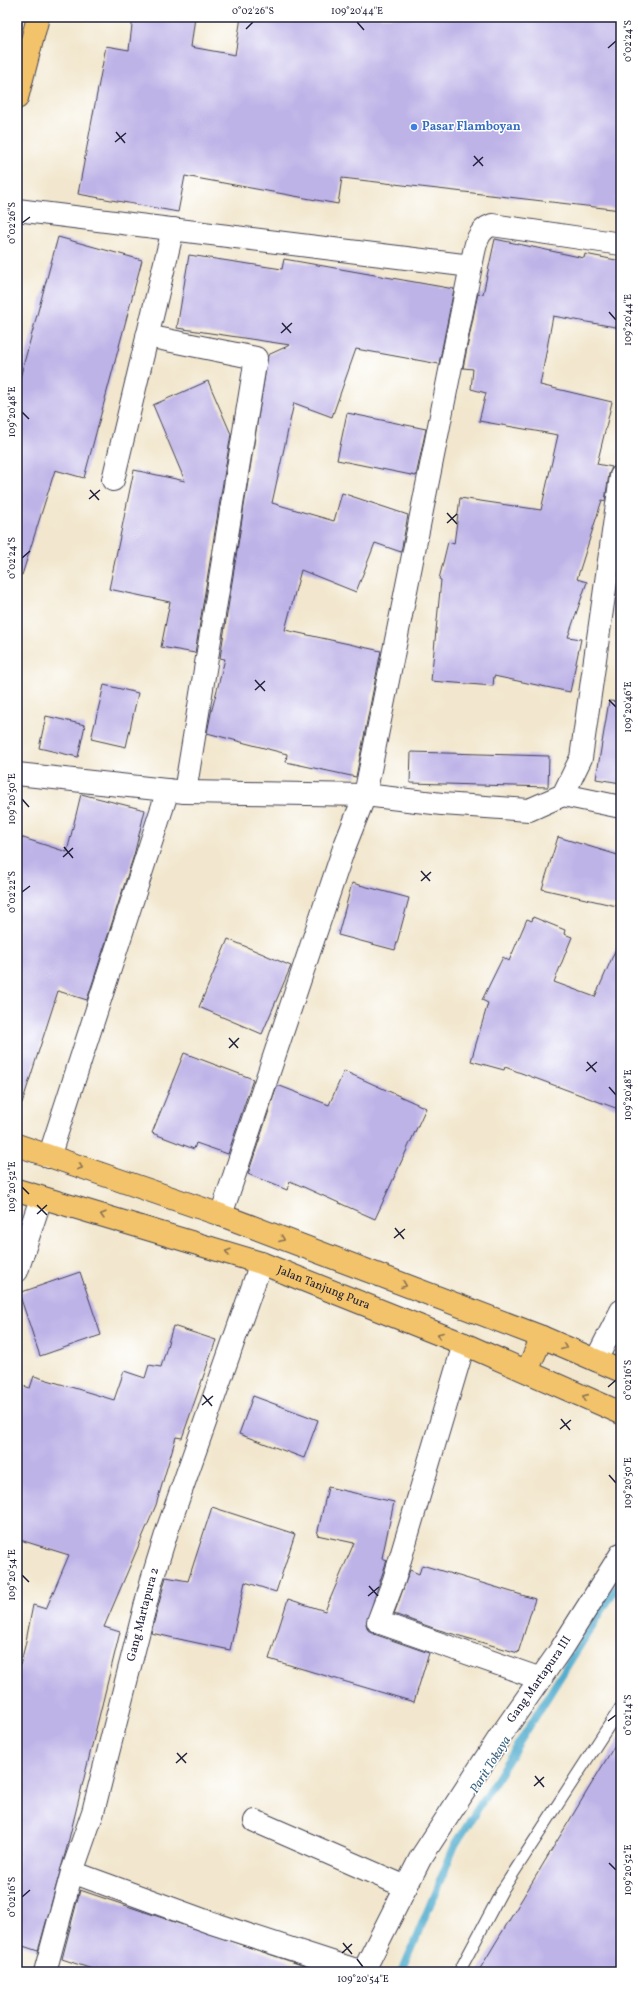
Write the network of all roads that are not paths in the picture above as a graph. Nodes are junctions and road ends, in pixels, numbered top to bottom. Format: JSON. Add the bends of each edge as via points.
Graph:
{"nodes":[{"id":1,"x":38,"y":17,"type":"edge"},
{"id":2,"x":17,"y":98,"type":"edge"},
{"id":3,"x":17,"y":210,"type":"edge"},
{"id":4,"x":173,"y":229,"type":"junction"},
{"id":5,"x":621,"y":244,"type":"edge"},
{"id":6,"x":471,"y":266,"type":"junction"},
{"id":7,"x":147,"y":336,"type":"junction"},
{"id":8,"x":621,"y":476,"type":"edge"},
{"id":9,"x":113,"y":480,"type":"dead end"},
{"id":10,"x":17,"y":774,"type":"edge"},
{"id":11,"x":176,"y":791,"type":"junction"},
{"id":12,"x":365,"y":795,"type":"junction"},
{"id":13,"x":563,"y":795,"type":"junction"},
{"id":14,"x":621,"y":807,"type":"edge"},
{"id":15,"x":17,"y":1145,"type":"edge"},
{"id":16,"x":49,"y":1157,"type":"junction"},
{"id":17,"x":17,"y":1190,"type":"edge"},
{"id":18,"x":41,"y":1198,"type":"junction"},
{"id":19,"x":221,"y":1215,"type":"junction"},
{"id":20,"x":260,"y":1263,"type":"junction"},
{"id":21,"x":17,"y":1271,"type":"edge"},
{"id":22,"x":621,"y":1311,"type":"edge"},
{"id":23,"x":542,"y":1337,"type":"junction"},
{"id":24,"x":464,"y":1344,"type":"junction"},
{"id":25,"x":596,"y":1360,"type":"junction"},
{"id":26,"x":527,"y":1370,"type":"junction"},
{"id":27,"x":621,"y":1370,"type":"edge"},
{"id":28,"x":621,"y":1413,"type":"edge"},
{"id":29,"x":621,"y":1554,"type":"edge"},
{"id":30,"x":540,"y":1679,"type":"junction"},
{"id":31,"x":621,"y":1707,"type":"edge"},
{"id":32,"x":255,"y":1821,"type":"dead end"},
{"id":33,"x":72,"y":1872,"type":"junction"},
{"id":34,"x":406,"y":1886,"type":"junction"},
{"id":35,"x":45,"y":1972,"type":"edge"},
{"id":36,"x":363,"y":1972,"type":"edge"},
{"id":37,"x":459,"y":1972,"type":"edge"}],
"edges":[{"from":1,"to":2,"type":"highway"},
{"from":3,"to":4,"type":"street"},
{"from":4,"to":6,"type":"street"},
{"from":4,"to":7,"type":"street"},
{"from":5,"to":6,"type":"street","via":[[492,225],[480,233]]},
{"from":6,"to":12,"type":"street"},
{"from":7,"to":9,"type":"street"},
{"from":7,"to":11,"type":"street","via":[[256,358]]},
{"from":8,"to":13,"type":"street","via":[[580,758]]},
{"from":10,"to":11,"type":"street"},
{"from":11,"to":12,"type":"street"},
{"from":11,"to":16,"type":"street"},
{"from":12,"to":13,"type":"street","via":[[529,810]]},
{"from":12,"to":19,"type":"street","via":[[344,848]]},
{"from":13,"to":14,"type":"street"},
{"from":15,"to":16,"type":"highway"},
{"from":16,"to":19,"type":"highway","one_way":true},
{"from":17,"to":18,"type":"highway","name":"Jalan Tanjung Pura"},
{"from":20,"to":18,"type":"highway","name":"Jalan Tanjung Pura","one_way":true},
{"from":18,"to":21,"type":"street"},
{"from":19,"to":23,"type":"highway","one_way":true},
{"from":24,"to":20,"type":"highway","name":"Jalan Tanjung Pura","one_way":true},
{"from":20,"to":33,"type":"street","name":"Gang Martapura 2","via":[[151,1583],[93,1812]]},
{"from":22,"to":25,"type":"street"},
{"from":23,"to":25,"type":"highway","one_way":true},
{"from":23,"to":26,"type":"highway"},
{"from":24,"to":26,"type":"highway","name":"Jalan Tanjung Pura"},
{"from":24,"to":30,"type":"street","via":[[394,1580],[378,1622]]},
{"from":25,"to":27,"type":"highway"},
{"from":28,"to":26,"type":"highway","name":"Jalan Tanjung Pura","one_way":true},
{"from":29,"to":30,"type":"street","name":"Gang Martapura III"},
{"from":30,"to":34,"type":"street","name":"Gang Martapura III","via":[[420,1859]]},
{"from":31,"to":37,"type":"lane","via":[[503,1889]]},
{"from":32,"to":34,"type":"street"},
{"from":33,"to":35,"type":"street","name":"Gang Martapura 2"},
{"from":33,"to":36,"type":"street","via":[[209,1922]]},
{"from":34,"to":36,"type":"street","name":"Gang Martapura III"}]}
